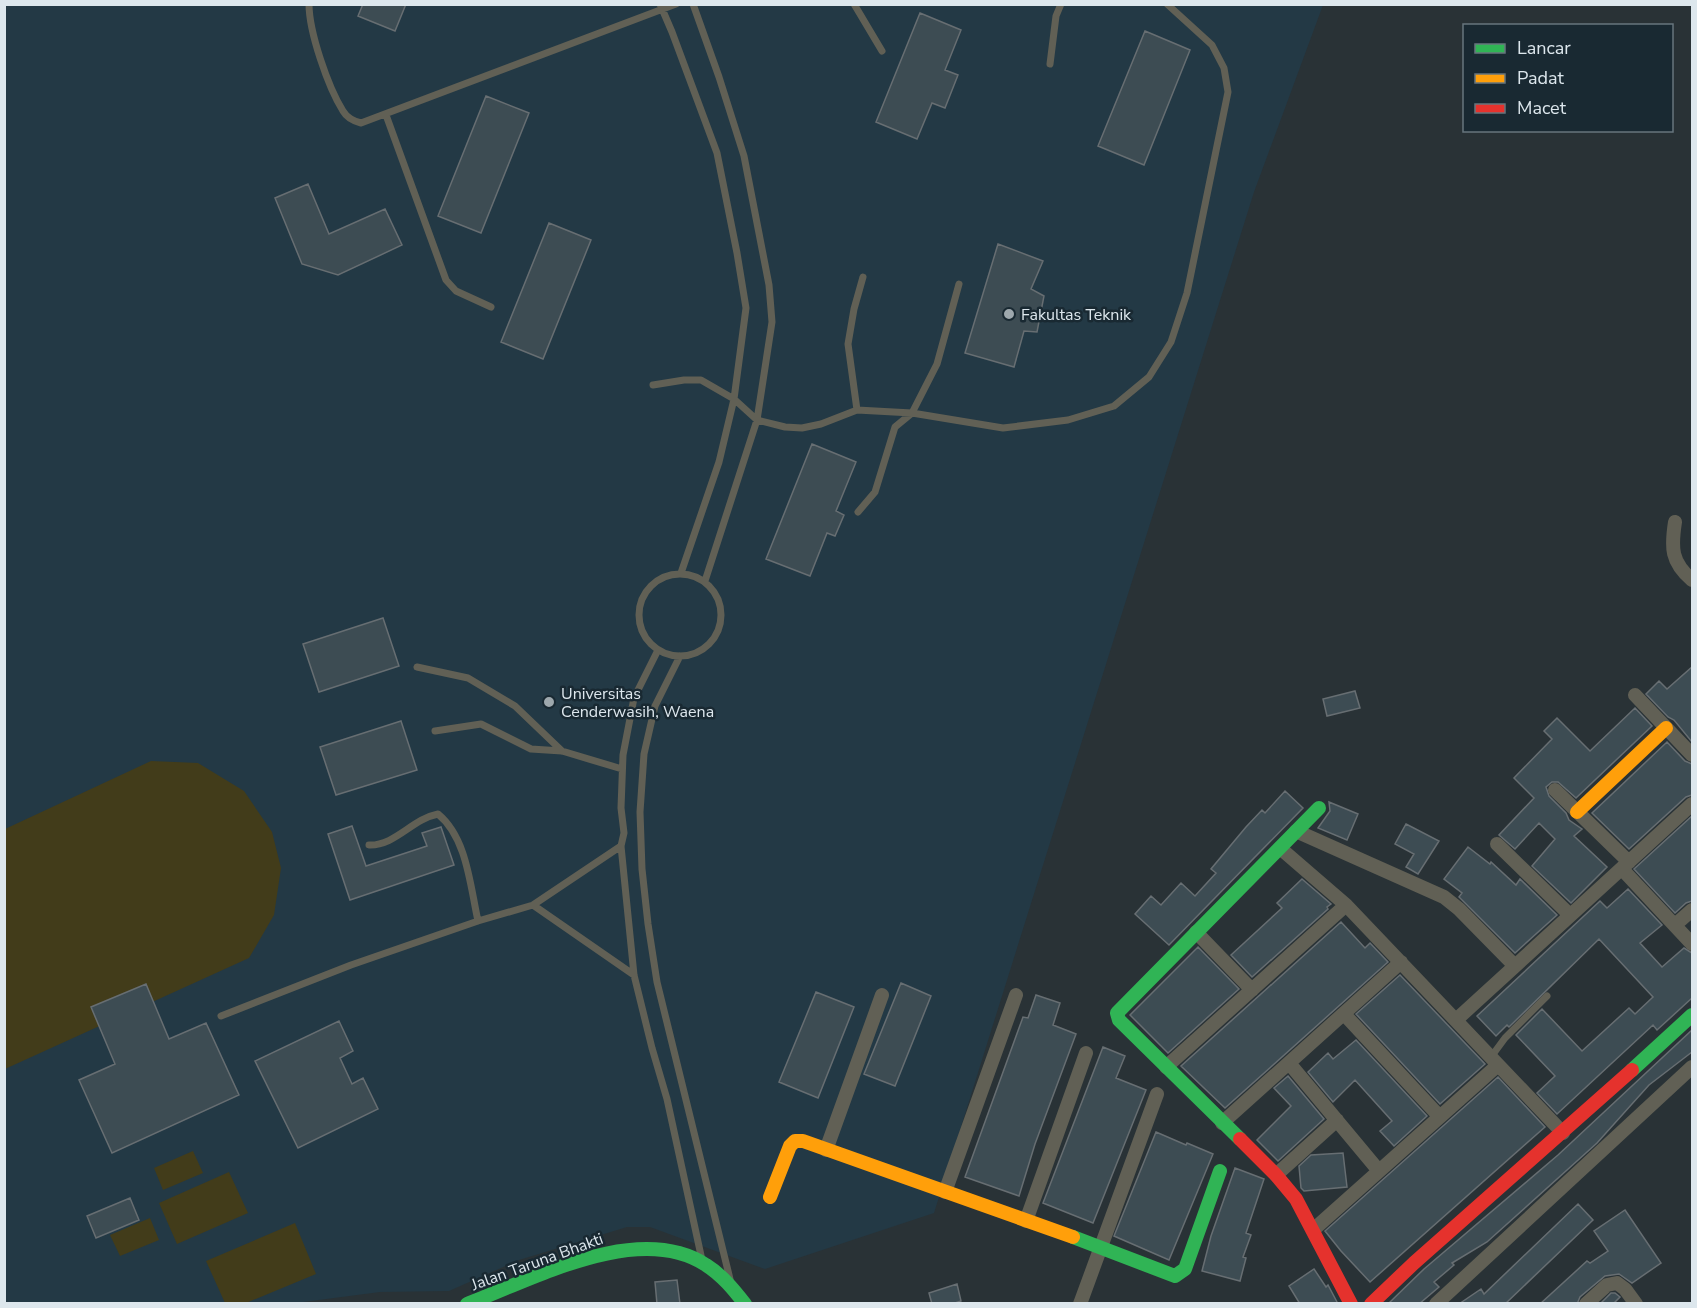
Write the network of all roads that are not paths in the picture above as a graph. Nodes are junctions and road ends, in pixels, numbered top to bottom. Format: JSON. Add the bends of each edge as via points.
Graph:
{"nodes":[{"id":1,"x":309,"y":4,"type":"edge"},
{"id":2,"x":676,"y":4,"type":"edge"},
{"id":3,"x":693,"y":4,"type":"edge"},
{"id":4,"x":854,"y":4,"type":"edge"},
{"id":5,"x":1061,"y":4,"type":"edge"},
{"id":6,"x":1167,"y":4,"type":"edge"},
{"id":7,"x":661,"y":8,"type":"edge"},
{"id":8,"x":882,"y":51,"type":"dead end"},
{"id":9,"x":1050,"y":64,"type":"dead end"},
{"id":10,"x":386,"y":115,"type":"junction"},
{"id":11,"x":863,"y":276,"type":"dead end"},
{"id":12,"x":959,"y":284,"type":"dead end"},
{"id":13,"x":491,"y":308,"type":"dead end"},
{"id":14,"x":653,"y":386,"type":"dead end"},
{"id":15,"x":734,"y":399,"type":"junction"},
{"id":16,"x":857,"y":410,"type":"junction"},
{"id":17,"x":912,"y":413,"type":"junction"},
{"id":18,"x":757,"y":420,"type":"junction"},
{"id":19,"x":858,"y":512,"type":"dead end"},
{"id":20,"x":1675,"y":522,"type":"dead end"},
{"id":21,"x":681,"y":573,"type":"junction"},
{"id":22,"x":1692,"y":580,"type":"edge"},
{"id":23,"x":705,"y":581,"type":"junction"},
{"id":24,"x":658,"y":650,"type":"junction"},
{"id":25,"x":680,"y":656,"type":"junction"},
{"id":26,"x":417,"y":666,"type":"dead end"},
{"id":27,"x":1635,"y":695,"type":"dead end"},
{"id":28,"x":1666,"y":728,"type":"junction"},
{"id":29,"x":435,"y":731,"type":"dead end"},
{"id":30,"x":562,"y":751,"type":"junction"},
{"id":31,"x":1692,"y":755,"type":"edge"},
{"id":32,"x":622,"y":769,"type":"junction"},
{"id":33,"x":1555,"y":790,"type":"dead end"},
{"id":34,"x":1692,"y":804,"type":"edge"},
{"id":35,"x":1319,"y":808,"type":"dead end"},
{"id":36,"x":1577,"y":812,"type":"junction"},
{"id":37,"x":1296,"y":831,"type":"junction"},
{"id":38,"x":1497,"y":844,"type":"dead end"},
{"id":39,"x":369,"y":845,"type":"dead end"},
{"id":40,"x":621,"y":846,"type":"junction"},
{"id":41,"x":1280,"y":848,"type":"junction"},
{"id":42,"x":1625,"y":866,"type":"junction"},
{"id":43,"x":533,"y":905,"type":"junction"},
{"id":44,"x":1347,"y":905,"type":"junction"},
{"id":45,"x":1692,"y":910,"type":"edge"},
{"id":46,"x":1570,"y":915,"type":"junction"},
{"id":47,"x":478,"y":921,"type":"junction"},
{"id":48,"x":1675,"y":925,"type":"junction"},
{"id":49,"x":1196,"y":932,"type":"junction"},
{"id":50,"x":1692,"y":944,"type":"edge"},
{"id":51,"x":1401,"y":963,"type":"junction"},
{"id":52,"x":1515,"y":966,"type":"junction"},
{"id":53,"x":634,"y":975,"type":"junction"},
{"id":54,"x":1252,"y":990,"type":"junction"},
{"id":55,"x":882,"y":995,"type":"dead end"},
{"id":56,"x":1016,"y":995,"type":"dead end"},
{"id":57,"x":1547,"y":996,"type":"dead end"},
{"id":58,"x":1344,"y":1014,"type":"junction"},
{"id":59,"x":1692,"y":1015,"type":"edge"},
{"id":60,"x":221,"y":1016,"type":"dead end"},
{"id":61,"x":1456,"y":1020,"type":"junction"},
{"id":62,"x":1086,"y":1053,"type":"dead end"},
{"id":63,"x":1494,"y":1061,"type":"junction"},
{"id":64,"x":1289,"y":1063,"type":"junction"},
{"id":65,"x":1166,"y":1067,"type":"junction"},
{"id":66,"x":1692,"y":1067,"type":"edge"},
{"id":67,"x":1157,"y":1094,"type":"dead end"},
{"id":68,"x":1440,"y":1117,"type":"junction"},
{"id":69,"x":1337,"y":1120,"type":"junction"},
{"id":70,"x":1222,"y":1123,"type":"junction"},
{"id":71,"x":1563,"y":1133,"type":"junction"},
{"id":72,"x":826,"y":1150,"type":"junction"},
{"id":73,"x":1220,"y":1171,"type":"dead end"},
{"id":74,"x":1378,"y":1171,"type":"junction"},
{"id":75,"x":1276,"y":1175,"type":"junction"},
{"id":76,"x":945,"y":1192,"type":"junction"},
{"id":77,"x":770,"y":1197,"type":"dead end"},
{"id":78,"x":1026,"y":1221,"type":"junction"},
{"id":79,"x":1313,"y":1230,"type":"junction"},
{"id":80,"x":1100,"y":1247,"type":"junction"},
{"id":81,"x":702,"y":1262,"type":"junction"},
{"id":82,"x":732,"y":1288,"type":"junction"},
{"id":83,"x":467,"y":1304,"type":"edge"},
{"id":84,"x":745,"y":1304,"type":"edge"},
{"id":85,"x":1080,"y":1304,"type":"edge"},
{"id":86,"x":1351,"y":1304,"type":"edge"},
{"id":87,"x":1371,"y":1304,"type":"edge"},
{"id":88,"x":1436,"y":1304,"type":"edge"},
{"id":89,"x":1586,"y":1304,"type":"edge"},
{"id":90,"x":1636,"y":1304,"type":"edge"}],
"edges":[{"from":1,"to":10,"type":"lane","via":[[314,36],[343,112],[361,123]]},
{"from":2,"to":7,"type":"lane"},
{"from":3,"to":18,"type":"lane","via":[[744,156],[769,285],[772,322]]},
{"from":4,"to":8,"type":"lane"},
{"from":5,"to":9,"type":"lane"},
{"from":6,"to":17,"type":"lane","via":[[1212,45],[1224,68],[1228,93],[1187,293],[1171,342],[1149,377],[1114,406],[1068,420],[1002,428]]},
{"from":7,"to":10,"type":"lane"},
{"from":7,"to":15,"type":"lane","via":[[717,153],[737,253],[746,308]]},
{"from":10,"to":13,"type":"lane","via":[[446,280],[456,291]]},
{"from":11,"to":16,"type":"lane","via":[[848,344]]},
{"from":12,"to":17,"type":"lane","via":[[938,364]]},
{"from":14,"to":15,"type":"lane","via":[[701,380]]},
{"from":15,"to":18,"type":"lane"},
{"from":15,"to":21,"type":"lane","via":[[719,462]]},
{"from":16,"to":17,"type":"lane"},
{"from":16,"to":18,"type":"lane","via":[[802,428]]},
{"from":17,"to":19,"type":"lane","via":[[896,427],[875,492]]},
{"from":18,"to":23,"type":"lane"},
{"from":20,"to":22,"type":"street","via":[[1674,558]]},
{"from":21,"to":23,"type":"lane"},
{"from":21,"to":24,"type":"lane","via":[[660,578],[644,592],[638,613],[643,634]]},
{"from":23,"to":25,"type":"lane","via":[[721,606],[719,628],[707,646]]},
{"from":24,"to":25,"type":"lane"},
{"from":24,"to":32,"type":"lane","via":[[634,698]]},
{"from":25,"to":82,"type":"lane","via":[[655,706],[644,754],[642,869],[657,982]]},
{"from":26,"to":30,"type":"lane","via":[[468,678],[515,706]]},
{"from":27,"to":28,"type":"street"},
{"from":28,"to":31,"type":"street"},
{"from":28,"to":36,"type":"street"},
{"from":29,"to":30,"type":"lane","via":[[481,724],[531,749]]},
{"from":30,"to":32,"type":"lane"},
{"from":32,"to":40,"type":"lane"},
{"from":33,"to":36,"type":"street"},
{"from":34,"to":42,"type":"street"},
{"from":35,"to":37,"type":"street"},
{"from":36,"to":42,"type":"street"},
{"from":37,"to":41,"type":"street"},
{"from":37,"to":52,"type":"street","via":[[1444,897]]},
{"from":38,"to":46,"type":"street"},
{"from":39,"to":47,"type":"lane","via":[[395,838],[409,826],[438,814],[457,840]]},
{"from":40,"to":43,"type":"lane"},
{"from":40,"to":53,"type":"lane"},
{"from":41,"to":44,"type":"street"},
{"from":41,"to":49,"type":"street"},
{"from":42,"to":46,"type":"street"},
{"from":42,"to":48,"type":"street"},
{"from":43,"to":47,"type":"lane"},
{"from":43,"to":53,"type":"lane"},
{"from":44,"to":51,"type":"street"},
{"from":44,"to":54,"type":"street"},
{"from":45,"to":48,"type":"street"},
{"from":46,"to":52,"type":"street"},
{"from":47,"to":60,"type":"lane","via":[[351,964]]},
{"from":48,"to":50,"type":"street"},
{"from":49,"to":54,"type":"street"},
{"from":49,"to":65,"type":"street","via":[[1117,1013],[1119,1020]]},
{"from":51,"to":58,"type":"street"},
{"from":51,"to":61,"type":"street"},
{"from":52,"to":61,"type":"street"},
{"from":53,"to":81,"type":"lane","via":[[667,1099]]},
{"from":54,"to":65,"type":"street"},
{"from":55,"to":72,"type":"street"},
{"from":56,"to":76,"type":"street"},
{"from":57,"to":63,"type":"lane","via":[[1505,1038]]},
{"from":58,"to":64,"type":"street"},
{"from":58,"to":68,"type":"street"},
{"from":59,"to":71,"type":"street"},
{"from":61,"to":63,"type":"street"},
{"from":62,"to":78,"type":"street"},
{"from":63,"to":68,"type":"street"},
{"from":63,"to":71,"type":"street"},
{"from":64,"to":69,"type":"street"},
{"from":64,"to":70,"type":"street"},
{"from":65,"to":70,"type":"street"},
{"from":66,"to":88,"type":"street"},
{"from":67,"to":80,"type":"street"},
{"from":68,"to":74,"type":"street"},
{"from":69,"to":74,"type":"street"},
{"from":69,"to":75,"type":"street"},
{"from":70,"to":75,"type":"street"},
{"from":71,"to":87,"type":"street"},
{"from":72,"to":76,"type":"street"},
{"from":72,"to":77,"type":"street","via":[[795,1141]]},
{"from":73,"to":80,"type":"street","via":[[1180,1274],[1174,1276]]},
{"from":74,"to":79,"type":"street"},
{"from":75,"to":79,"type":"street","via":[[1296,1199]]},
{"from":76,"to":78,"type":"street"},
{"from":78,"to":80,"type":"street"},
{"from":79,"to":86,"type":"street"},
{"from":80,"to":85,"type":"street"},
{"from":81,"to":82,"type":"street","name":"Jalan Taruna Bhakti"},
{"from":81,"to":83,"type":"street","name":"Jalan Taruna Bhakti","via":[[658,1251],[616,1250],[557,1268]]},
{"from":82,"to":84,"type":"street","name":"Jalan Taruna Bhakti"},
{"from":89,"to":90,"type":"street","via":[[1607,1285],[1617,1283]]}]}
